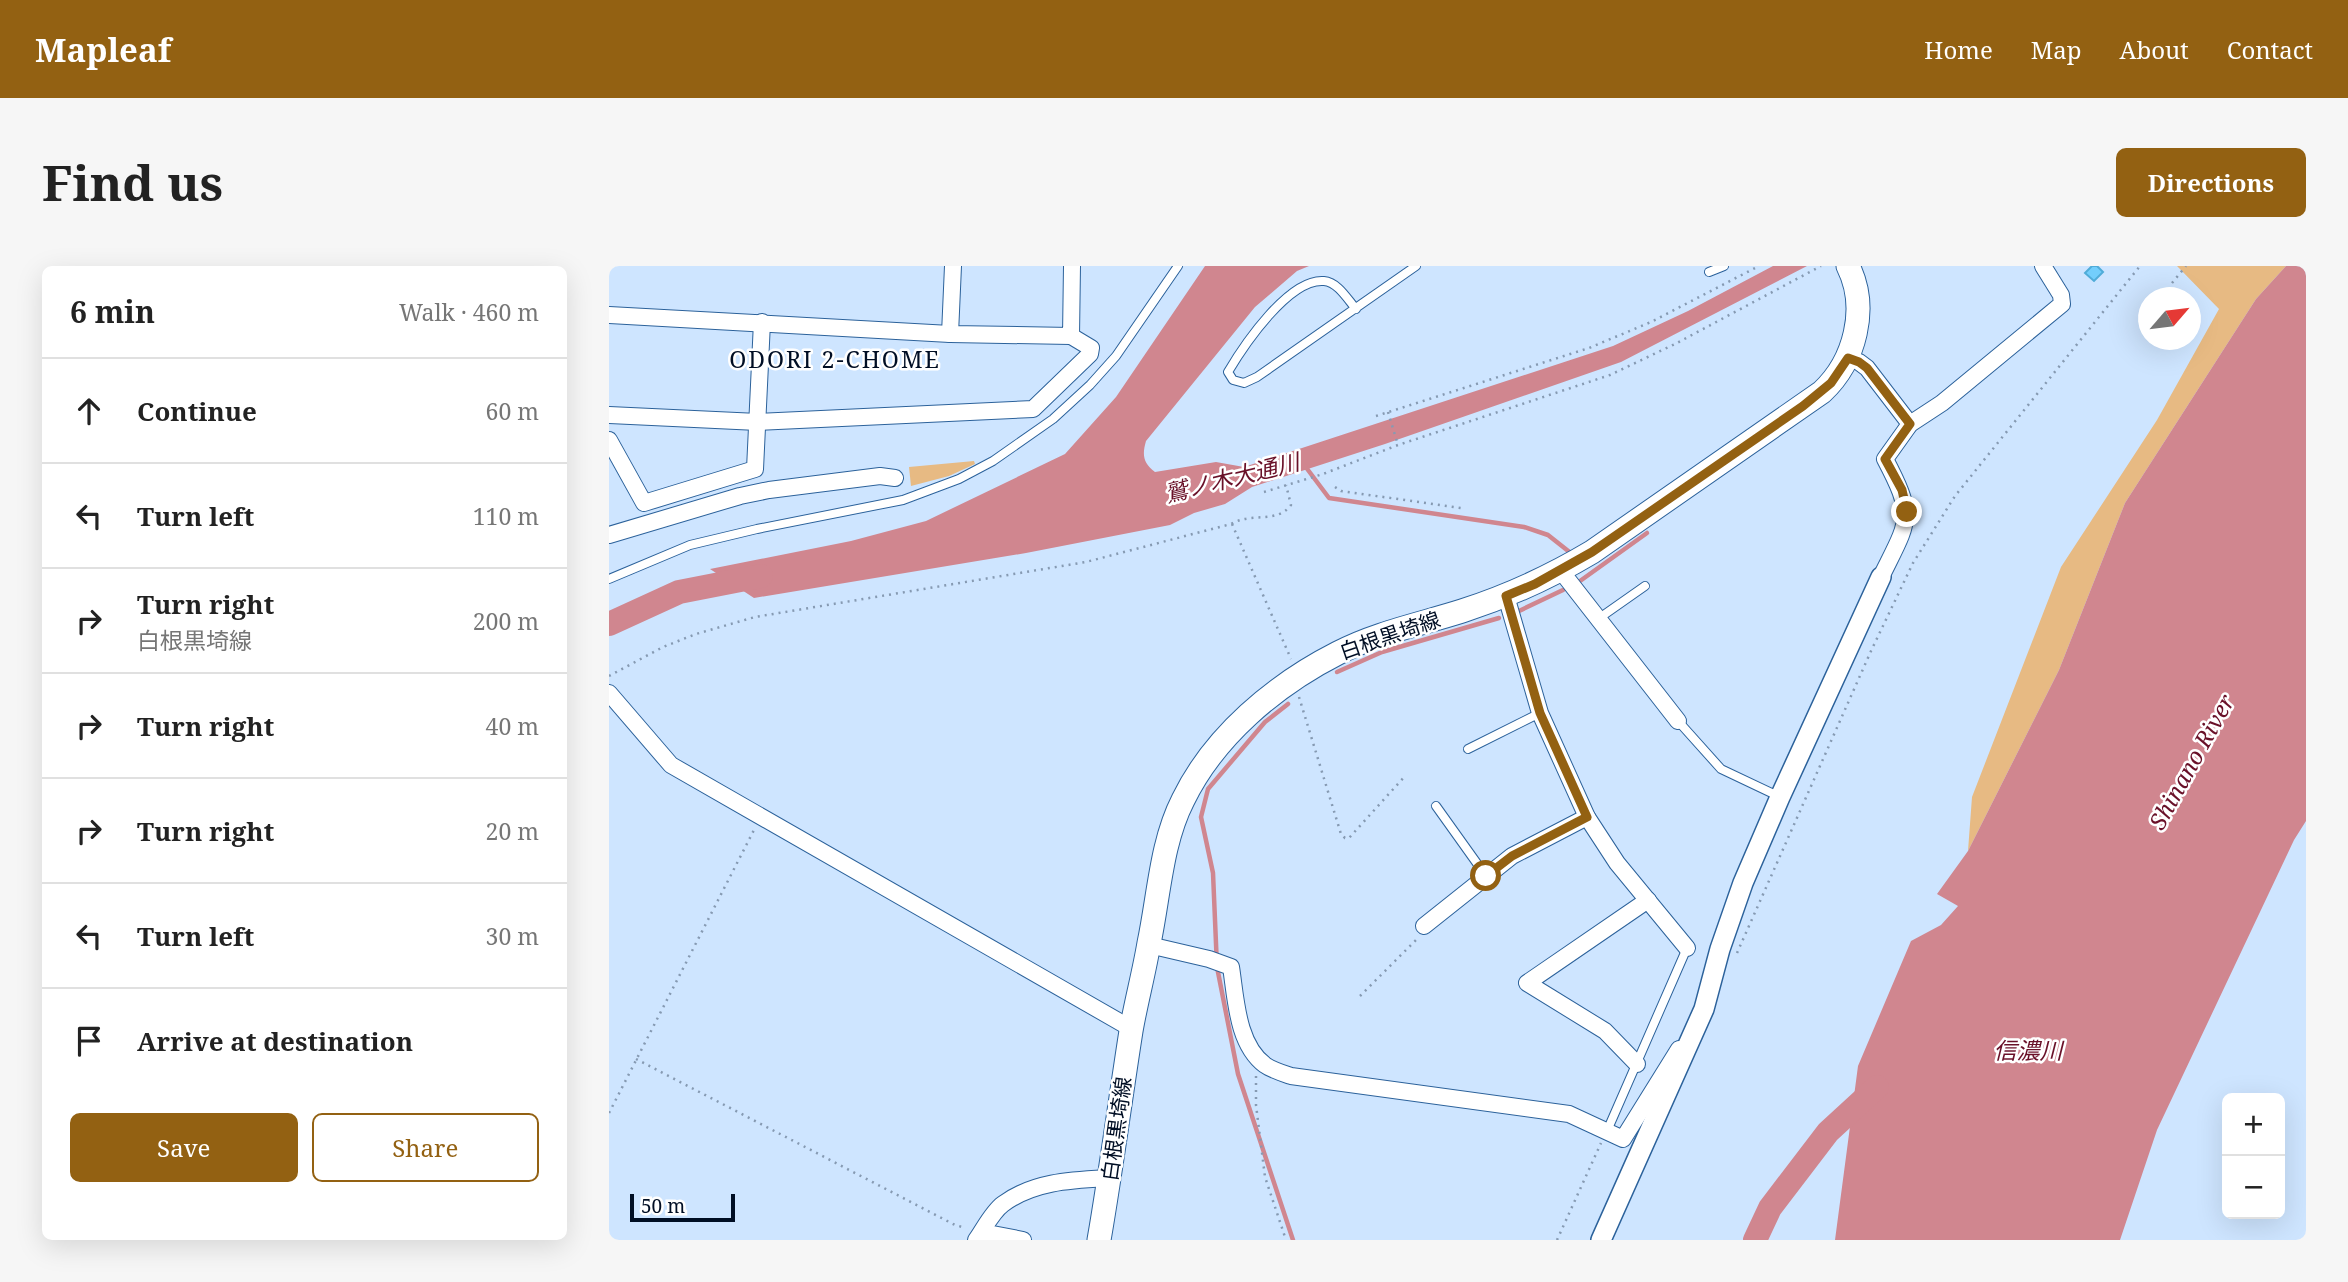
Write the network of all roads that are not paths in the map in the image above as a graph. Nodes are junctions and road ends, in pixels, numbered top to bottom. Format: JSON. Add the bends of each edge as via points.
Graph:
{"nodes":[{"id":1,"x":953,"y":266,"type":"edge"},
{"id":2,"x":1072,"y":266,"type":"edge"},
{"id":3,"x":1178,"y":266,"type":"edge"},
{"id":4,"x":1416,"y":266,"type":"edge"},
{"id":5,"x":1724,"y":266,"type":"edge"},
{"id":6,"x":2043,"y":266,"type":"edge"},
{"id":7,"x":1852,"y":270,"type":"edge"},
{"id":8,"x":1709,"y":272,"type":"dead end"},
{"id":9,"x":1356,"y":309,"type":"junction"},
{"id":10,"x":609,"y":315,"type":"edge"},
{"id":11,"x":762,"y":323,"type":"junction"},
{"id":12,"x":950,"y":334,"type":"junction"},
{"id":13,"x":1071,"y":336,"type":"junction"},
{"id":14,"x":1848,"y":358,"type":"junction"},
{"id":15,"x":609,"y":415,"type":"edge"},
{"id":16,"x":758,"y":422,"type":"junction"},
{"id":17,"x":1910,"y":424,"type":"junction"},
{"id":18,"x":609,"y":440,"type":"edge"},
{"id":19,"x":895,"y":478,"type":"dead end"},
{"id":20,"x":609,"y":536,"type":"edge"},
{"id":21,"x":1560,"y":571,"type":"junction"},
{"id":22,"x":1881,"y":577,"type":"joint"},
{"id":23,"x":609,"y":579,"type":"edge"},
{"id":24,"x":1645,"y":586,"type":"dead end"},
{"id":25,"x":1506,"y":596,"type":"junction"},
{"id":26,"x":1598,"y":619,"type":"junction"},
{"id":27,"x":609,"y":693,"type":"edge"},
{"id":28,"x":1540,"y":713,"type":"junction"},
{"id":29,"x":1678,"y":721,"type":"joint"},
{"id":30,"x":1468,"y":749,"type":"dead end"},
{"id":31,"x":1780,"y":797,"type":"junction"},
{"id":32,"x":1436,"y":806,"type":"dead end"},
{"id":33,"x":1587,"y":817,"type":"junction"},
{"id":34,"x":1486,"y":876,"type":"junction"},
{"id":35,"x":1648,"y":900,"type":"junction"},
{"id":36,"x":1424,"y":926,"type":"road end"},
{"id":37,"x":1149,"y":945,"type":"junction"},
{"id":38,"x":1687,"y":948,"type":"joint"},
{"id":39,"x":1132,"y":1029,"type":"junction"},
{"id":40,"x":1691,"y":1042,"type":"junction"},
{"id":41,"x":1637,"y":1064,"type":"junction"},
{"id":42,"x":1607,"y":1131,"type":"junction"},
{"id":43,"x":1110,"y":1178,"type":"junction"},
{"id":44,"x":979,"y":1236,"type":"edge"},
{"id":45,"x":1023,"y":1240,"type":"edge"},
{"id":46,"x":1099,"y":1240,"type":"edge"},
{"id":47,"x":1601,"y":1240,"type":"edge"}],
"edges":[{"from":1,"to":12,"type":"street"},
{"from":2,"to":13,"type":"street"},
{"from":3,"to":23,"type":"lane","via":[[1090,386],[1033,435],[979,469],[903,500],[690,545]]},
{"from":4,"to":9,"type":"lane"},
{"from":5,"to":8,"type":"lane"},
{"from":6,"to":17,"type":"street","via":[[2062,304]]},
{"from":7,"to":14,"type":"main road","name":"白根黒埼線","via":[[1857,303]]},
{"from":9,"to":9,"type":"lane","via":[[1258,377],[1244,383],[1233,380],[1228,372],[1246,341],[1281,303],[1307,284],[1334,284]]},
{"from":10,"to":11,"type":"street"},
{"from":11,"to":12,"type":"street"},
{"from":11,"to":16,"type":"street"},
{"from":12,"to":13,"type":"street"},
{"from":13,"to":16,"type":"street","via":[[1091,348],[1090,354],[1033,409]]},
{"from":14,"to":17,"type":"street","via":[[1867,368]]},
{"from":14,"to":21,"type":"main road","name":"白根黒埼線","via":[[1822,393]]},
{"from":15,"to":16,"type":"street"},
{"from":16,"to":18,"type":"street","via":[[755,469],[644,503]]},
{"from":17,"to":22,"type":"street","via":[[1885,459],[1902,490],[1907,512],[1905,529]]},
{"from":19,"to":20,"type":"street","via":[[769,489]]},
{"from":21,"to":25,"type":"main road","name":"白根黒埼線"},
{"from":21,"to":26,"type":"street"},
{"from":22,"to":31,"type":"street"},
{"from":24,"to":26,"type":"lane"},
{"from":25,"to":28,"type":"street"},
{"from":25,"to":37,"type":"main road","name":"白根黒埼線","via":[[1339,652],[1295,677],[1251,713],[1199,771],[1182,801],[1169,836]]},
{"from":26,"to":29,"type":"street"},
{"from":27,"to":39,"type":"street","via":[[671,765]]},
{"from":28,"to":30,"type":"lane"},
{"from":28,"to":33,"type":"street"},
{"from":29,"to":31,"type":"lane","via":[[1721,769]]},
{"from":31,"to":40,"type":"street","via":[[1743,883]]},
{"from":32,"to":34,"type":"lane"},
{"from":33,"to":34,"type":"street","via":[[1512,856]]},
{"from":33,"to":35,"type":"street"},
{"from":34,"to":36,"type":"street"},
{"from":35,"to":38,"type":"street"},
{"from":35,"to":41,"type":"street","via":[[1527,983],[1605,1031]]},
{"from":37,"to":39,"type":"main road","name":"白根黒埼線"},
{"from":37,"to":42,"type":"street","via":[[1231,967],[1246,1039],[1264,1065],[1291,1076],[1569,1114]]},
{"from":38,"to":41,"type":"lane"},
{"from":39,"to":43,"type":"main road","name":"白根黒埼線"},
{"from":40,"to":42,"type":"street","via":[[1677,1049],[1623,1139]]},
{"from":40,"to":47,"type":"street"},
{"from":41,"to":42,"type":"lane"},
{"from":43,"to":44,"type":"street","via":[[1057,1181],[1033,1189],[1001,1205]]},
{"from":43,"to":46,"type":"main road","name":"白根黒埼線"},
{"from":44,"to":45,"type":"street"}]}
